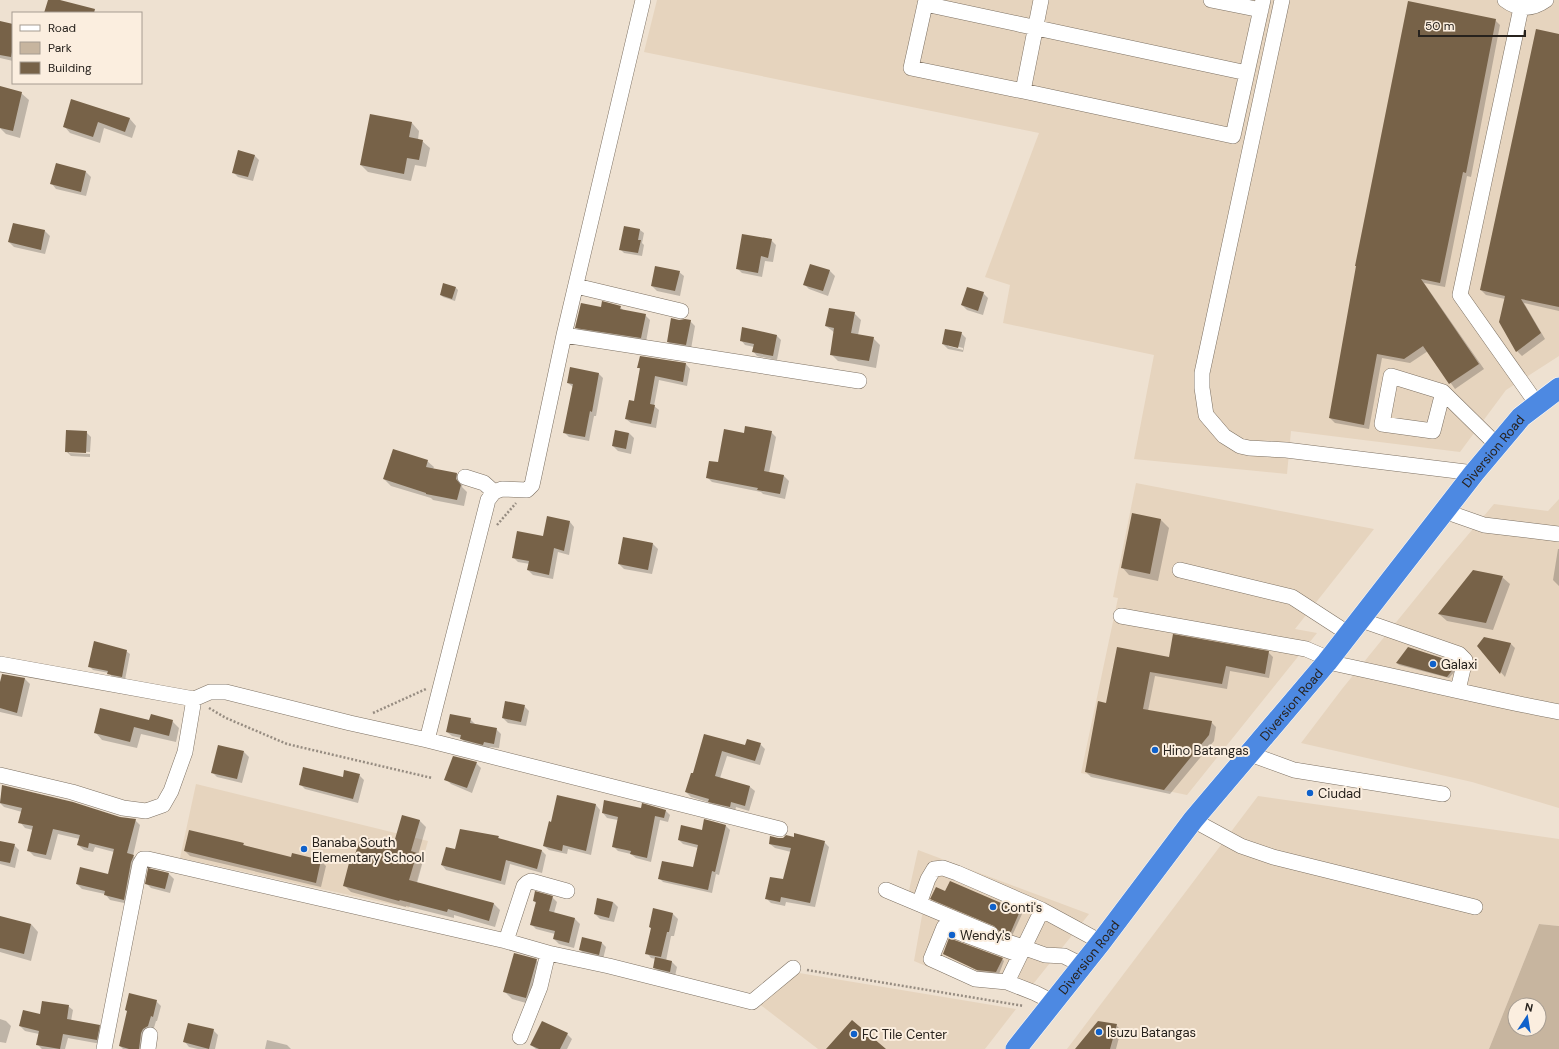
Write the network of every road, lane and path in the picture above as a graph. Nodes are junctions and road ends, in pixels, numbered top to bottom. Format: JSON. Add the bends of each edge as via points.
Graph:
{"nodes":[{"id":1,"x":643,"y":0,"type":"edge"},
{"id":2,"x":1041,"y":0,"type":"edge"},
{"id":3,"x":1211,"y":0,"type":"edge"},
{"id":4,"x":1282,"y":0,"type":"edge"},
{"id":5,"x":1505,"y":0,"type":"edge"},
{"id":6,"x":1546,"y":0,"type":"edge"},
{"id":7,"x":925,"y":2,"type":"edge"},
{"id":8,"x":1262,"y":5,"type":"edge"},
{"id":9,"x":1521,"y":8,"type":"junction"},
{"id":10,"x":1036,"y":28,"type":"junction"},
{"id":11,"x":1247,"y":73,"type":"junction"},
{"id":12,"x":1023,"y":91,"type":"junction"},
{"id":13,"x":576,"y":286,"type":"junction"},
{"id":14,"x":681,"y":312,"type":"dead end"},
{"id":15,"x":564,"y":335,"type":"junction"},
{"id":16,"x":859,"y":381,"type":"dead end"},
{"id":17,"x":1559,"y":388,"type":"edge"},
{"id":18,"x":1443,"y":392,"type":"junction"},
{"id":19,"x":1537,"y":404,"type":"junction"},
{"id":20,"x":1497,"y":445,"type":"junction"},
{"id":21,"x":1474,"y":473,"type":"junction"},
{"id":22,"x":465,"y":477,"type":"dead end"},
{"id":23,"x":527,"y":490,"type":"junction"},
{"id":24,"x":494,"y":492,"type":"junction"},
{"id":25,"x":1444,"y":510,"type":"junction"},
{"id":26,"x":493,"y":530,"type":"dead end"},
{"id":27,"x":1559,"y":534,"type":"edge"},
{"id":28,"x":1180,"y":570,"type":"dead end"},
{"id":29,"x":1121,"y":616,"type":"dead end"},
{"id":30,"x":1355,"y":627,"type":"junction"},
{"id":31,"x":1327,"y":662,"type":"junction"},
{"id":32,"x":0,"y":664,"type":"edge"},
{"id":33,"x":441,"y":681,"type":"junction"},
{"id":34,"x":1458,"y":690,"type":"junction"},
{"id":35,"x":194,"y":698,"type":"junction"},
{"id":36,"x":1559,"y":712,"type":"edge"},
{"id":37,"x":350,"y":723,"type":"junction"},
{"id":38,"x":427,"y":740,"type":"junction"},
{"id":39,"x":1250,"y":754,"type":"junction"},
{"id":40,"x":0,"y":775,"type":"edge"},
{"id":41,"x":432,"y":778,"type":"dead end"},
{"id":42,"x":1443,"y":794,"type":"dead end"},
{"id":43,"x":1193,"y":820,"type":"junction"},
{"id":44,"x":780,"y":829,"type":"dead end"},
{"id":45,"x":886,"y":890,"type":"dead end"},
{"id":46,"x":567,"y":891,"type":"dead end"},
{"id":47,"x":919,"y":904,"type":"junction"},
{"id":48,"x":1475,"y":907,"type":"dead end"},
{"id":49,"x":1042,"y":910,"type":"junction"},
{"id":50,"x":506,"y":941,"type":"junction"},
{"id":51,"x":1102,"y":942,"type":"junction"},
{"id":52,"x":1022,"y":952,"type":"junction"},
{"id":53,"x":548,"y":953,"type":"junction"},
{"id":54,"x":1082,"y":965,"type":"junction"},
{"id":55,"x":793,"y":968,"type":"joint"},
{"id":56,"x":1007,"y":982,"type":"junction"},
{"id":57,"x":1052,"y":1002,"type":"junction"},
{"id":58,"x":1024,"y":1006,"type":"dead end"},
{"id":59,"x":520,"y":1037,"type":"dead end"},
{"id":60,"x":104,"y":1049,"type":"edge"},
{"id":61,"x":1016,"y":1049,"type":"edge"}],
"edges":[{"from":1,"to":13,"type":"street"},
{"from":2,"to":10,"type":"street"},
{"from":3,"to":8,"type":"street"},
{"from":4,"to":21,"type":"street","via":[[1202,373],[1206,415],[1224,436],[1244,447]]},
{"from":5,"to":9,"type":"street","via":[[1512,6]]},
{"from":6,"to":9,"type":"street","via":[[1530,8]]},
{"from":7,"to":10,"type":"street"},
{"from":7,"to":12,"type":"street","via":[[911,68]]},
{"from":8,"to":11,"type":"street"},
{"from":9,"to":19,"type":"street","via":[[1460,295]]},
{"from":10,"to":11,"type":"street"},
{"from":10,"to":12,"type":"street"},
{"from":11,"to":12,"type":"street","via":[[1234,136]]},
{"from":13,"to":14,"type":"street"},
{"from":13,"to":15,"type":"street"},
{"from":15,"to":16,"type":"street"},
{"from":15,"to":23,"type":"street","via":[[532,485]]},
{"from":17,"to":19,"type":"highway","name":"Diversion Road"},
{"from":18,"to":18,"type":"street","via":[[1391,376],[1382,424],[1433,431]]},
{"from":18,"to":20,"type":"street"},
{"from":19,"to":20,"type":"highway","name":"Diversion Road","via":[[1521,417]]},
{"from":20,"to":21,"type":"highway","name":"Diversion Road"},
{"from":21,"to":25,"type":"highway","name":"Diversion Road"},
{"from":22,"to":24,"type":"street","via":[[484,483]]},
{"from":23,"to":24,"type":"street","via":[[502,489]]},
{"from":23,"to":26,"type":"path"},
{"from":24,"to":33,"type":"street","via":[[488,500]]},
{"from":25,"to":27,"type":"street","via":[[1484,525]]},
{"from":25,"to":30,"type":"highway","name":"Diversion Road"},
{"from":28,"to":30,"type":"street","via":[[1292,597]]},
{"from":29,"to":31,"type":"street","via":[[1306,649],[1320,655]]},
{"from":30,"to":31,"type":"highway","name":"Diversion Road"},
{"from":30,"to":34,"type":"street","via":[[1459,654],[1464,660]]},
{"from":31,"to":34,"type":"street"},
{"from":31,"to":39,"type":"highway","name":"Diversion Road"},
{"from":32,"to":35,"type":"street"},
{"from":33,"to":37,"type":"path"},
{"from":33,"to":38,"type":"street"},
{"from":34,"to":36,"type":"street"},
{"from":35,"to":37,"type":"street","via":[[210,692],[226,692]]},
{"from":35,"to":40,"type":"street","via":[[185,752],[171,791],[163,805],[146,811],[123,808],[72,792]]},
{"from":35,"to":41,"type":"path","via":[[226,718],[287,744]]},
{"from":37,"to":38,"type":"street"},
{"from":38,"to":44,"type":"street"},
{"from":39,"to":42,"type":"street","via":[[1294,770]]},
{"from":39,"to":43,"type":"highway","name":"Diversion Road"},
{"from":43,"to":48,"type":"street","via":[[1241,846],[1273,857]]},
{"from":43,"to":51,"type":"highway","name":"Diversion Road"},
{"from":45,"to":47,"type":"street"},
{"from":46,"to":50,"type":"street","via":[[527,882]]},
{"from":47,"to":49,"type":"street","via":[[934,869],[943,868]]},
{"from":47,"to":52,"type":"street"},
{"from":49,"to":51,"type":"street"},
{"from":49,"to":52,"type":"street"},
{"from":50,"to":53,"type":"street"},
{"from":50,"to":60,"type":"street","via":[[148,858],[143,859]]},
{"from":51,"to":54,"type":"highway","name":"Diversion Road"},
{"from":52,"to":54,"type":"street","via":[[1064,956]]},
{"from":52,"to":56,"type":"street"},
{"from":52,"to":56,"type":"street","via":[[944,927],[931,959],[975,979]]},
{"from":53,"to":55,"type":"street","via":[[752,1002]]},
{"from":53,"to":59,"type":"street","via":[[540,986]]},
{"from":54,"to":57,"type":"highway","name":"Diversion Road"},
{"from":55,"to":58,"type":"path"},
{"from":56,"to":57,"type":"street"},
{"from":57,"to":61,"type":"highway","name":"Diversion Road"}]}
